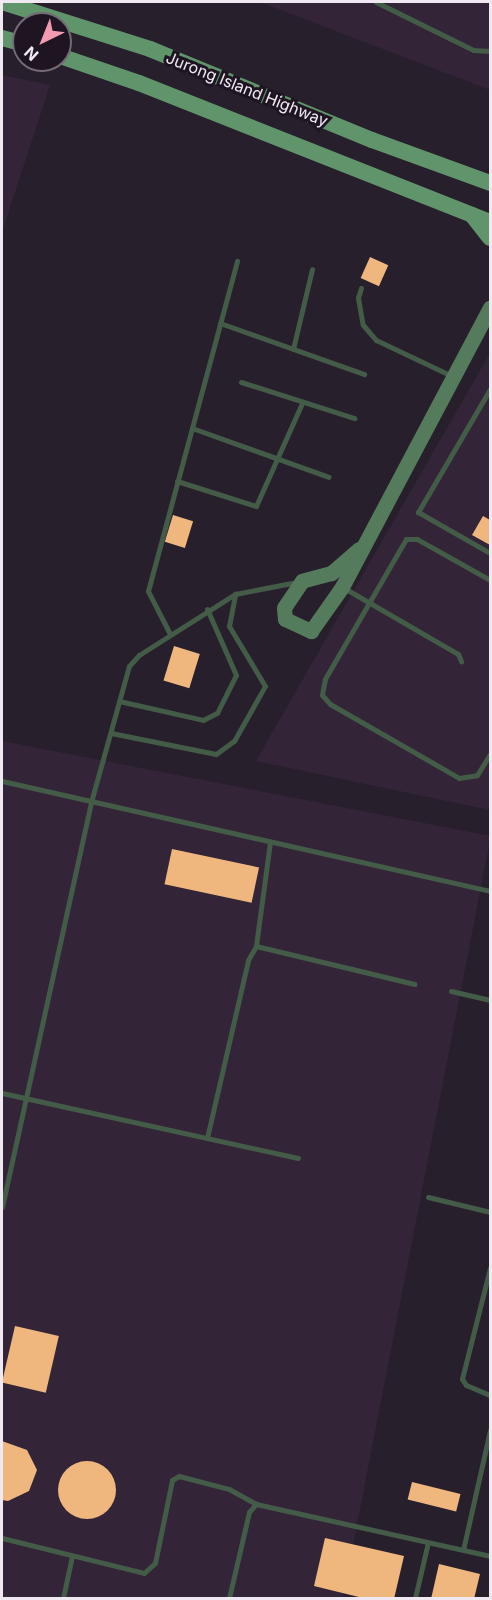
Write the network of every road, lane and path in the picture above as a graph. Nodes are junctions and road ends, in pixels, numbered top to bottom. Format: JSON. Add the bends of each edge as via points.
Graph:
{"nodes":[{"id":1,"x":2,"y":2,"type":"edge"},
{"id":2,"x":376,"y":2,"type":"edge"},
{"id":3,"x":490,"y":51,"type":"edge"},
{"id":4,"x":72,"y":60,"type":"edge"},
{"id":5,"x":488,"y":181,"type":"edge"},
{"id":6,"x":471,"y":214,"type":"junction"},
{"id":7,"x":490,"y":222,"type":"edge"},
{"id":8,"x":490,"y":238,"type":"edge"},
{"id":9,"x":237,"y":261,"type":"dead end"},
{"id":10,"x":312,"y":269,"type":"dead end"},
{"id":11,"x":361,"y":288,"type":"dead end"},
{"id":12,"x":490,"y":311,"type":"edge"},
{"id":13,"x":220,"y":322,"type":"junction"},
{"id":14,"x":293,"y":349,"type":"junction"},
{"id":15,"x":364,"y":374,"type":"dead end"},
{"id":16,"x":453,"y":376,"type":"junction"},
{"id":17,"x":241,"y":382,"type":"dead end"},
{"id":18,"x":490,"y":389,"type":"edge"},
{"id":19,"x":302,"y":403,"type":"junction"},
{"id":20,"x":354,"y":418,"type":"dead end"},
{"id":21,"x":192,"y":428,"type":"junction"},
{"id":22,"x":277,"y":458,"type":"junction"},
{"id":23,"x":329,"y":477,"type":"dead end"},
{"id":24,"x":177,"y":481,"type":"junction"},
{"id":25,"x":359,"y":549,"type":"junction"},
{"id":26,"x":490,"y":553,"type":"edge"},
{"id":27,"x":490,"y":580,"type":"edge"},
{"id":28,"x":302,"y":581,"type":"junction"},
{"id":29,"x":342,"y":587,"type":"junction"},
{"id":30,"x":235,"y":594,"type":"junction"},
{"id":31,"x":369,"y":602,"type":"junction"},
{"id":32,"x":207,"y":609,"type":"junction"},
{"id":33,"x":170,"y":634,"type":"junction"},
{"id":34,"x":461,"y":661,"type":"dead end"},
{"id":35,"x":119,"y":701,"type":"junction"},
{"id":36,"x":111,"y":733,"type":"junction"},
{"id":37,"x":490,"y":754,"type":"edge"},
{"id":38,"x":2,"y":781,"type":"edge"},
{"id":39,"x":92,"y":802,"type":"junction"},
{"id":40,"x":270,"y":842,"type":"junction"},
{"id":41,"x":490,"y":891,"type":"edge"},
{"id":42,"x":256,"y":946,"type":"junction"},
{"id":43,"x":414,"y":984,"type":"dead end"},
{"id":44,"x":451,"y":992,"type":"dead end"},
{"id":45,"x":490,"y":1000,"type":"edge"},
{"id":46,"x":2,"y":1093,"type":"edge"},
{"id":47,"x":27,"y":1099,"type":"junction"},
{"id":48,"x":207,"y":1138,"type":"junction"},
{"id":49,"x":298,"y":1158,"type":"dead end"},
{"id":50,"x":428,"y":1197,"type":"dead end"},
{"id":51,"x":2,"y":1207,"type":"edge"},
{"id":52,"x":490,"y":1212,"type":"edge"},
{"id":53,"x":490,"y":1268,"type":"edge"},
{"id":54,"x":490,"y":1395,"type":"edge"},
{"id":55,"x":490,"y":1430,"type":"edge"},
{"id":56,"x":256,"y":1504,"type":"junction"},
{"id":57,"x":2,"y":1538,"type":"edge"},
{"id":58,"x":428,"y":1542,"type":"junction"},
{"id":59,"x":463,"y":1550,"type":"junction"},
{"id":60,"x":72,"y":1556,"type":"junction"},
{"id":61,"x":490,"y":1556,"type":"edge"},
{"id":62,"x":63,"y":1599,"type":"edge"},
{"id":63,"x":228,"y":1599,"type":"edge"},
{"id":64,"x":414,"y":1599,"type":"edge"}],
"edges":[{"from":1,"to":5,"type":"main road","name":"Jurong Island Highway","via":[[150,49],[372,140]]},
{"from":2,"to":3,"type":"lane","via":[[473,50]]},
{"from":4,"to":6,"type":"main road","name":"Jurong Island Highway"},
{"from":6,"to":7,"type":"main road","name":"Jurong Island Highway"},
{"from":6,"to":8,"type":"main road"},
{"from":9,"to":13,"type":"lane"},
{"from":10,"to":14,"type":"lane"},
{"from":11,"to":16,"type":"lane","via":[[358,298],[363,325],[376,340]]},
{"from":12,"to":16,"type":"street"},
{"from":13,"to":14,"type":"lane"},
{"from":13,"to":21,"type":"lane"},
{"from":14,"to":15,"type":"lane"},
{"from":16,"to":25,"type":"street"},
{"from":17,"to":19,"type":"lane"},
{"from":18,"to":26,"type":"lane","via":[[418,512]]},
{"from":19,"to":20,"type":"lane"},
{"from":19,"to":22,"type":"lane"},
{"from":21,"to":22,"type":"lane"},
{"from":21,"to":24,"type":"lane"},
{"from":22,"to":23,"type":"lane"},
{"from":22,"to":24,"type":"lane","via":[[256,506]]},
{"from":24,"to":33,"type":"lane","via":[[148,591]]},
{"from":25,"to":28,"type":"street","via":[[331,573]]},
{"from":25,"to":29,"type":"street","via":[[356,565]]},
{"from":27,"to":31,"type":"lane","via":[[411,537],[401,545]]},
{"from":28,"to":29,"type":"street","via":[[282,613],[285,619],[308,632]]},
{"from":28,"to":30,"type":"lane"},
{"from":29,"to":31,"type":"lane"},
{"from":30,"to":32,"type":"lane"},
{"from":30,"to":36,"type":"lane","via":[[229,626],[265,686],[234,741],[216,754]]},
{"from":31,"to":34,"type":"lane","via":[[458,654]]},
{"from":31,"to":37,"type":"lane","via":[[325,679],[325,699],[459,778],[477,775]]},
{"from":32,"to":33,"type":"lane"},
{"from":32,"to":35,"type":"lane","via":[[236,675],[217,713],[203,720]]},
{"from":33,"to":35,"type":"lane","via":[[132,661]]},
{"from":35,"to":36,"type":"lane"},
{"from":36,"to":39,"type":"lane"},
{"from":38,"to":39,"type":"lane"},
{"from":39,"to":40,"type":"lane"},
{"from":39,"to":47,"type":"lane"},
{"from":40,"to":41,"type":"lane"},
{"from":40,"to":42,"type":"lane"},
{"from":42,"to":43,"type":"lane"},
{"from":42,"to":48,"type":"lane","via":[[248,960]]},
{"from":44,"to":45,"type":"lane"},
{"from":46,"to":47,"type":"lane"},
{"from":47,"to":48,"type":"lane"},
{"from":47,"to":51,"type":"lane"},
{"from":48,"to":49,"type":"lane"},
{"from":50,"to":52,"type":"lane"},
{"from":53,"to":54,"type":"lane","via":[[462,1379],[466,1385]]},
{"from":55,"to":59,"type":"lane"},
{"from":56,"to":58,"type":"lane"},
{"from":56,"to":60,"type":"lane","via":[[229,1489],[175,1477],[150,1570],[144,1573]]},
{"from":56,"to":63,"type":"lane","via":[[249,1512]]},
{"from":57,"to":60,"type":"lane"},
{"from":58,"to":59,"type":"lane"},
{"from":58,"to":64,"type":"lane"},
{"from":59,"to":61,"type":"lane"},
{"from":60,"to":62,"type":"lane"}]}
